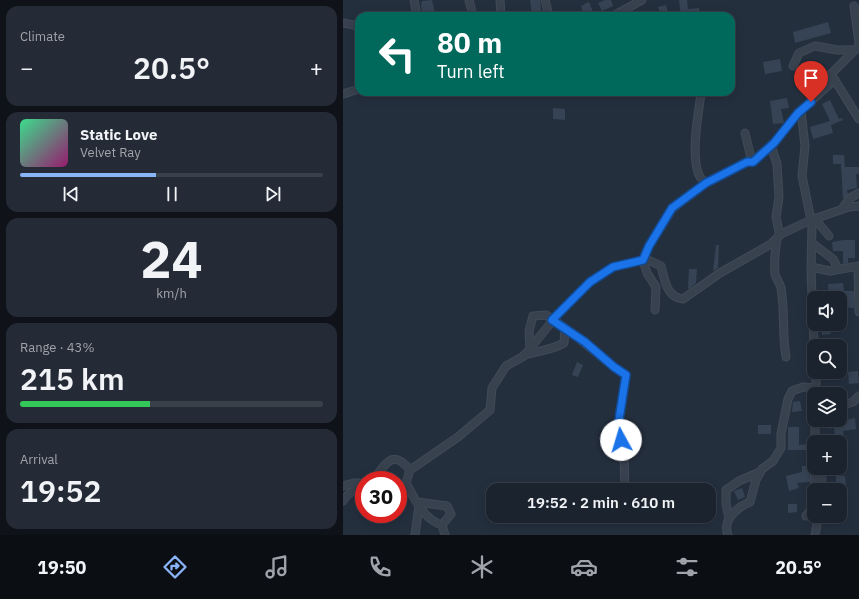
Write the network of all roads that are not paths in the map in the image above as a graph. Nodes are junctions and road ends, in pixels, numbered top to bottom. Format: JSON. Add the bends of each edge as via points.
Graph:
{"nodes":[{"id":1,"x":414,"y":0,"type":"edge"},
{"id":2,"x":469,"y":0,"type":"edge"},
{"id":3,"x":500,"y":0,"type":"edge"},
{"id":4,"x":545,"y":0,"type":"edge"},
{"id":5,"x":642,"y":0,"type":"edge"},
{"id":6,"x":853,"y":3,"type":"edge"},
{"id":7,"x":416,"y":12,"type":"edge"},
{"id":8,"x":472,"y":12,"type":"edge"},
{"id":9,"x":501,"y":12,"type":"edge"},
{"id":10,"x":548,"y":12,"type":"edge"},
{"id":11,"x":620,"y":12,"type":"edge"},
{"id":12,"x":859,"y":18,"type":"edge"},
{"id":13,"x":343,"y":23,"type":"edge"},
{"id":14,"x":355,"y":25,"type":"edge"},
{"id":15,"x":858,"y":46,"type":"edge"},
{"id":16,"x":793,"y":66,"type":"dead end"},
{"id":17,"x":831,"y":74,"type":"junction"},
{"id":18,"x":355,"y":90,"type":"edge"},
{"id":19,"x":343,"y":94,"type":"edge"},
{"id":20,"x":701,"y":96,"type":"edge"},
{"id":21,"x":801,"y":110,"type":"junction"},
{"id":22,"x":859,"y":118,"type":"edge"},
{"id":23,"x":745,"y":133,"type":"dead end"},
{"id":24,"x":771,"y":146,"type":"junction"},
{"id":25,"x":753,"y":162,"type":"junction"},
{"id":26,"x":706,"y":183,"type":"junction"},
{"id":27,"x":859,"y":193,"type":"edge"},
{"id":28,"x":859,"y":206,"type":"edge"},
{"id":29,"x":842,"y":209,"type":"junction"},
{"id":30,"x":813,"y":220,"type":"junction"},
{"id":31,"x":829,"y":236,"type":"dead end"},
{"id":32,"x":779,"y":237,"type":"junction"},
{"id":33,"x":811,"y":242,"type":"junction"},
{"id":34,"x":643,"y":259,"type":"junction"},
{"id":35,"x":811,"y":267,"type":"junction"},
{"id":36,"x":858,"y":267,"type":"edge"},
{"id":37,"x":838,"y":270,"type":"junction"},
{"id":38,"x":655,"y":310,"type":"dead end"},
{"id":39,"x":859,"y":312,"type":"edge"},
{"id":40,"x":552,"y":320,"type":"junction"},
{"id":41,"x":565,"y":328,"type":"junction"},
{"id":42,"x":814,"y":339,"type":"edge"},
{"id":43,"x":530,"y":348,"type":"junction"},
{"id":44,"x":523,"y":356,"type":"junction"},
{"id":45,"x":786,"y":357,"type":"dead end"},
{"id":46,"x":807,"y":388,"type":"edge"},
{"id":47,"x":859,"y":396,"type":"edge"},
{"id":48,"x":847,"y":404,"type":"edge"},
{"id":49,"x":410,"y":470,"type":"junction"},
{"id":50,"x":380,"y":471,"type":"edge"},
{"id":51,"x":760,"y":472,"type":"junction"},
{"id":52,"x":355,"y":482,"type":"edge"},
{"id":53,"x":625,"y":483,"type":"edge"},
{"id":54,"x":343,"y":486,"type":"edge"},
{"id":55,"x":355,"y":491,"type":"edge"},
{"id":56,"x":343,"y":501,"type":"edge"},
{"id":57,"x":418,"y":504,"type":"junction"},
{"id":58,"x":729,"y":518,"type":"junction"},
{"id":59,"x":817,"y":523,"type":"edge"},
{"id":60,"x":442,"y":525,"type":"junction"},
{"id":61,"x":415,"y":535,"type":"edge"},
{"id":62,"x":445,"y":535,"type":"edge"},
{"id":63,"x":728,"y":535,"type":"edge"},
{"id":64,"x":815,"y":535,"type":"edge"}],
"edges":[{"from":1,"to":7,"type":"street"},
{"from":2,"to":8,"type":"street"},
{"from":3,"to":9,"type":"street"},
{"from":4,"to":10,"type":"street"},
{"from":5,"to":11,"type":"street"},
{"from":6,"to":12,"type":"street"},
{"from":6,"to":15,"type":"street"},
{"from":13,"to":14,"type":"street"},
{"from":15,"to":16,"type":"street","via":[[837,50],[815,46],[799,53]]},
{"from":15,"to":17,"type":"street"},
{"from":17,"to":21,"type":"street","via":[[830,84]]},
{"from":17,"to":22,"type":"street"},
{"from":18,"to":19,"type":"street"},
{"from":20,"to":26,"type":"street","via":[[695,146],[700,177]]},
{"from":21,"to":24,"type":"street"},
{"from":21,"to":30,"type":"street","via":[[805,146],[802,176]]},
{"from":23,"to":25,"type":"street"},
{"from":24,"to":25,"type":"street"},
{"from":24,"to":32,"type":"street","via":[[777,164],[779,197],[776,217]]},
{"from":25,"to":26,"type":"street","via":[[747,162]]},
{"from":26,"to":34,"type":"street","via":[[672,208]]},
{"from":27,"to":29,"type":"street","via":[[850,198]]},
{"from":28,"to":29,"type":"street"},
{"from":29,"to":30,"type":"street"},
{"from":30,"to":31,"type":"street"},
{"from":30,"to":32,"type":"street"},
{"from":30,"to":33,"type":"street"},
{"from":32,"to":34,"type":"street","via":[[683,299],[676,298],[668,291],[661,266]]},
{"from":32,"to":45,"type":"street","via":[[775,275],[781,287]]},
{"from":33,"to":35,"type":"street"},
{"from":33,"to":37,"type":"street","via":[[833,259]]},
{"from":34,"to":38,"type":"street","via":[[647,273],[656,287]]},
{"from":34,"to":40,"type":"street","via":[[607,270],[590,282]]},
{"from":35,"to":37,"type":"street"},
{"from":35,"to":42,"type":"street"},
{"from":36,"to":37,"type":"street"},
{"from":36,"to":39,"type":"street"},
{"from":40,"to":41,"type":"street"},
{"from":40,"to":43,"type":"street"},
{"from":40,"to":43,"type":"street","via":[[546,314],[533,316],[529,331]]},
{"from":41,"to":44,"type":"street","via":[[564,342],[554,348]]},
{"from":41,"to":53,"type":"street","via":[[626,375],[618,426]]},
{"from":43,"to":44,"type":"street"},
{"from":44,"to":49,"type":"street","via":[[506,366],[493,388],[490,410],[458,437]]},
{"from":46,"to":51,"type":"street","via":[[793,391],[788,399],[781,448],[773,461]]},
{"from":47,"to":48,"type":"street"},
{"from":49,"to":50,"type":"street","via":[[403,461],[395,459],[387,461]]},
{"from":49,"to":57,"type":"street","via":[[406,483]]},
{"from":51,"to":58,"type":"street","via":[[755,480],[750,502],[741,506]]},
{"from":51,"to":58,"type":"street","via":[[726,490]]},
{"from":52,"to":54,"type":"street"},
{"from":55,"to":56,"type":"street"},
{"from":57,"to":60,"type":"street","via":[[435,523]]},
{"from":57,"to":60,"type":"street","via":[[447,506],[451,514]]},
{"from":57,"to":61,"type":"street"},
{"from":58,"to":63,"type":"street","via":[[726,530]]},
{"from":59,"to":64,"type":"street"},
{"from":60,"to":62,"type":"street"}]}
